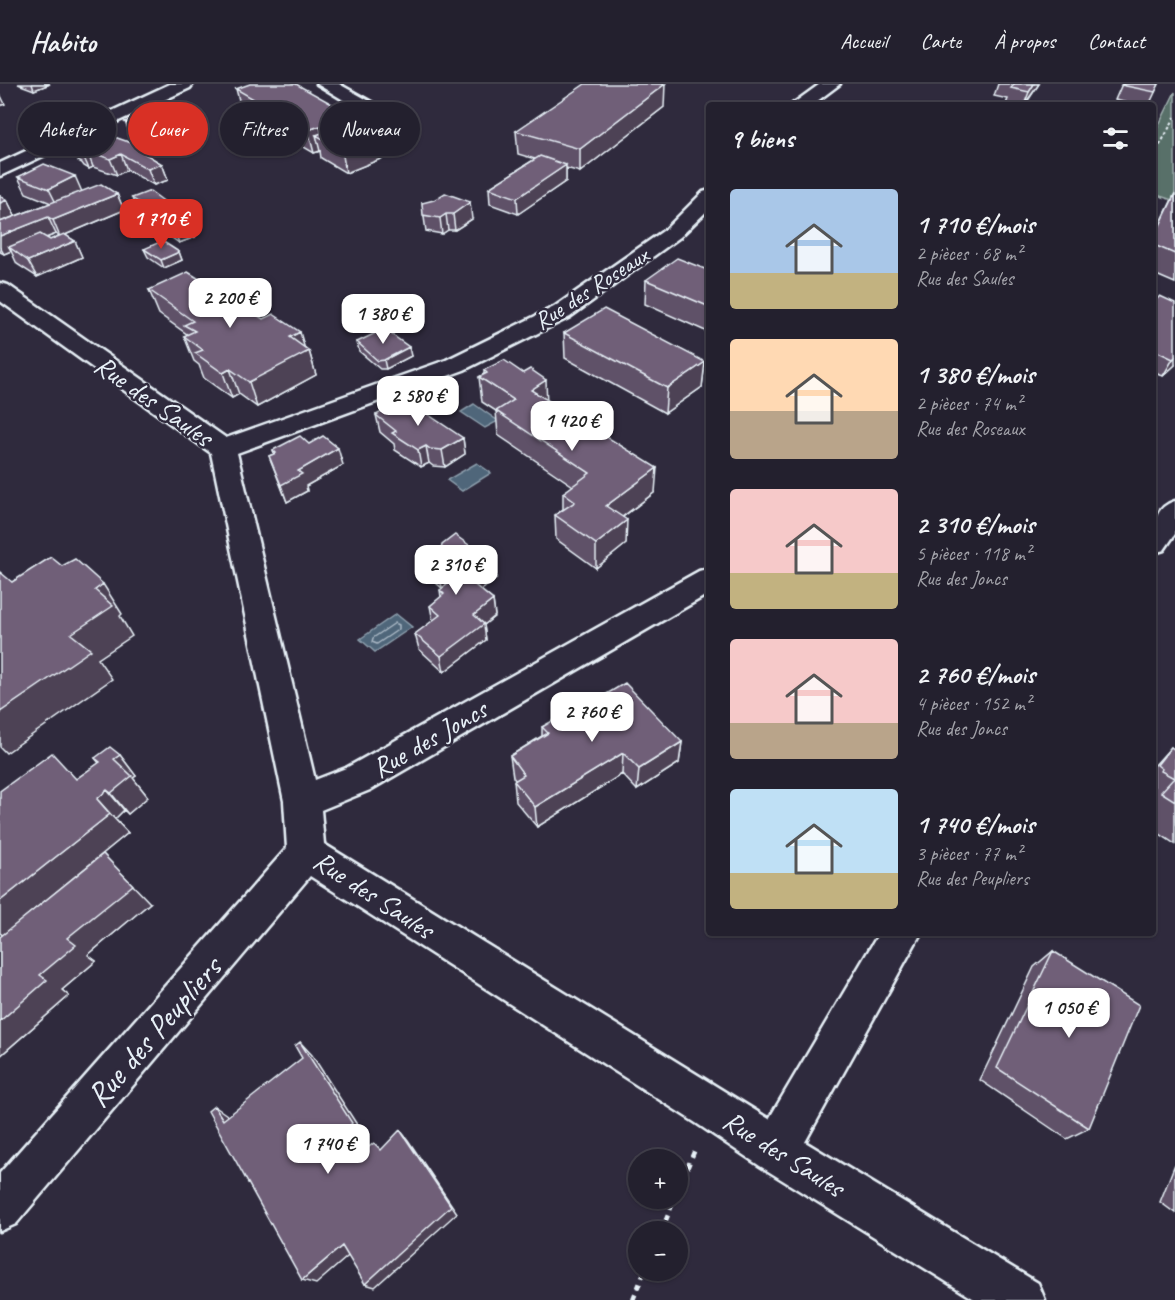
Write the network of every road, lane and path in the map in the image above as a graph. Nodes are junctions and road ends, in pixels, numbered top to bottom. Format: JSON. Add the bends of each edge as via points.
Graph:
{"nodes":[{"id":1,"x":184,"y":84,"type":"edge"},
{"id":2,"x":326,"y":84,"type":"edge"},
{"id":3,"x":831,"y":84,"type":"edge"},
{"id":4,"x":358,"y":102,"type":"edge"},
{"id":5,"x":804,"y":102,"type":"edge"},
{"id":6,"x":1175,"y":117,"type":"edge"},
{"id":7,"x":1156,"y":152,"type":"edge"},
{"id":8,"x":0,"y":170,"type":"edge"},
{"id":9,"x":706,"y":200,"type":"edge"},
{"id":10,"x":0,"y":290,"type":"edge"},
{"id":11,"x":223,"y":449,"type":"junction"},
{"id":12,"x":1175,"y":511,"type":"edge"},
{"id":13,"x":1156,"y":540,"type":"edge"},
{"id":14,"x":706,"y":581,"type":"edge"},
{"id":15,"x":302,"y":801,"type":"junction"},
{"id":16,"x":306,"y":853,"type":"junction"},
{"id":17,"x":899,"y":936,"type":"edge"},
{"id":18,"x":776,"y":1150,"type":"junction"},
{"id":19,"x":0,"y":1208,"type":"edge"},
{"id":20,"x":641,"y":1281,"type":"edge"},
{"id":21,"x":633,"y":1300,"type":"edge"},
{"id":22,"x":1021,"y":1300,"type":"edge"}],
"edges":[{"from":1,"to":8,"type":"street"},
{"from":2,"to":4,"type":"street"},
{"from":3,"to":5,"type":"street"},
{"from":6,"to":7,"type":"path"},
{"from":9,"to":11,"type":"street","name":"Rue des Roseaux","via":[[673,233],[562,312],[455,365]]},
{"from":10,"to":11,"type":"street","name":"Rue des Saules"},
{"from":11,"to":15,"type":"street","name":"Rue des Saules"},
{"from":12,"to":13,"type":"street"},
{"from":14,"to":15,"type":"street","name":"Rue des Joncs","via":[[358,779]]},
{"from":15,"to":16,"type":"street","name":"Rue des Saules"},
{"from":16,"to":18,"type":"street","name":"Rue des Saules"},
{"from":16,"to":19,"type":"street","name":"Rue des Peupliers"},
{"from":17,"to":18,"type":"street"},
{"from":18,"to":22,"type":"street","name":"Rue des Saules"},
{"from":20,"to":21,"type":"path"}]}
